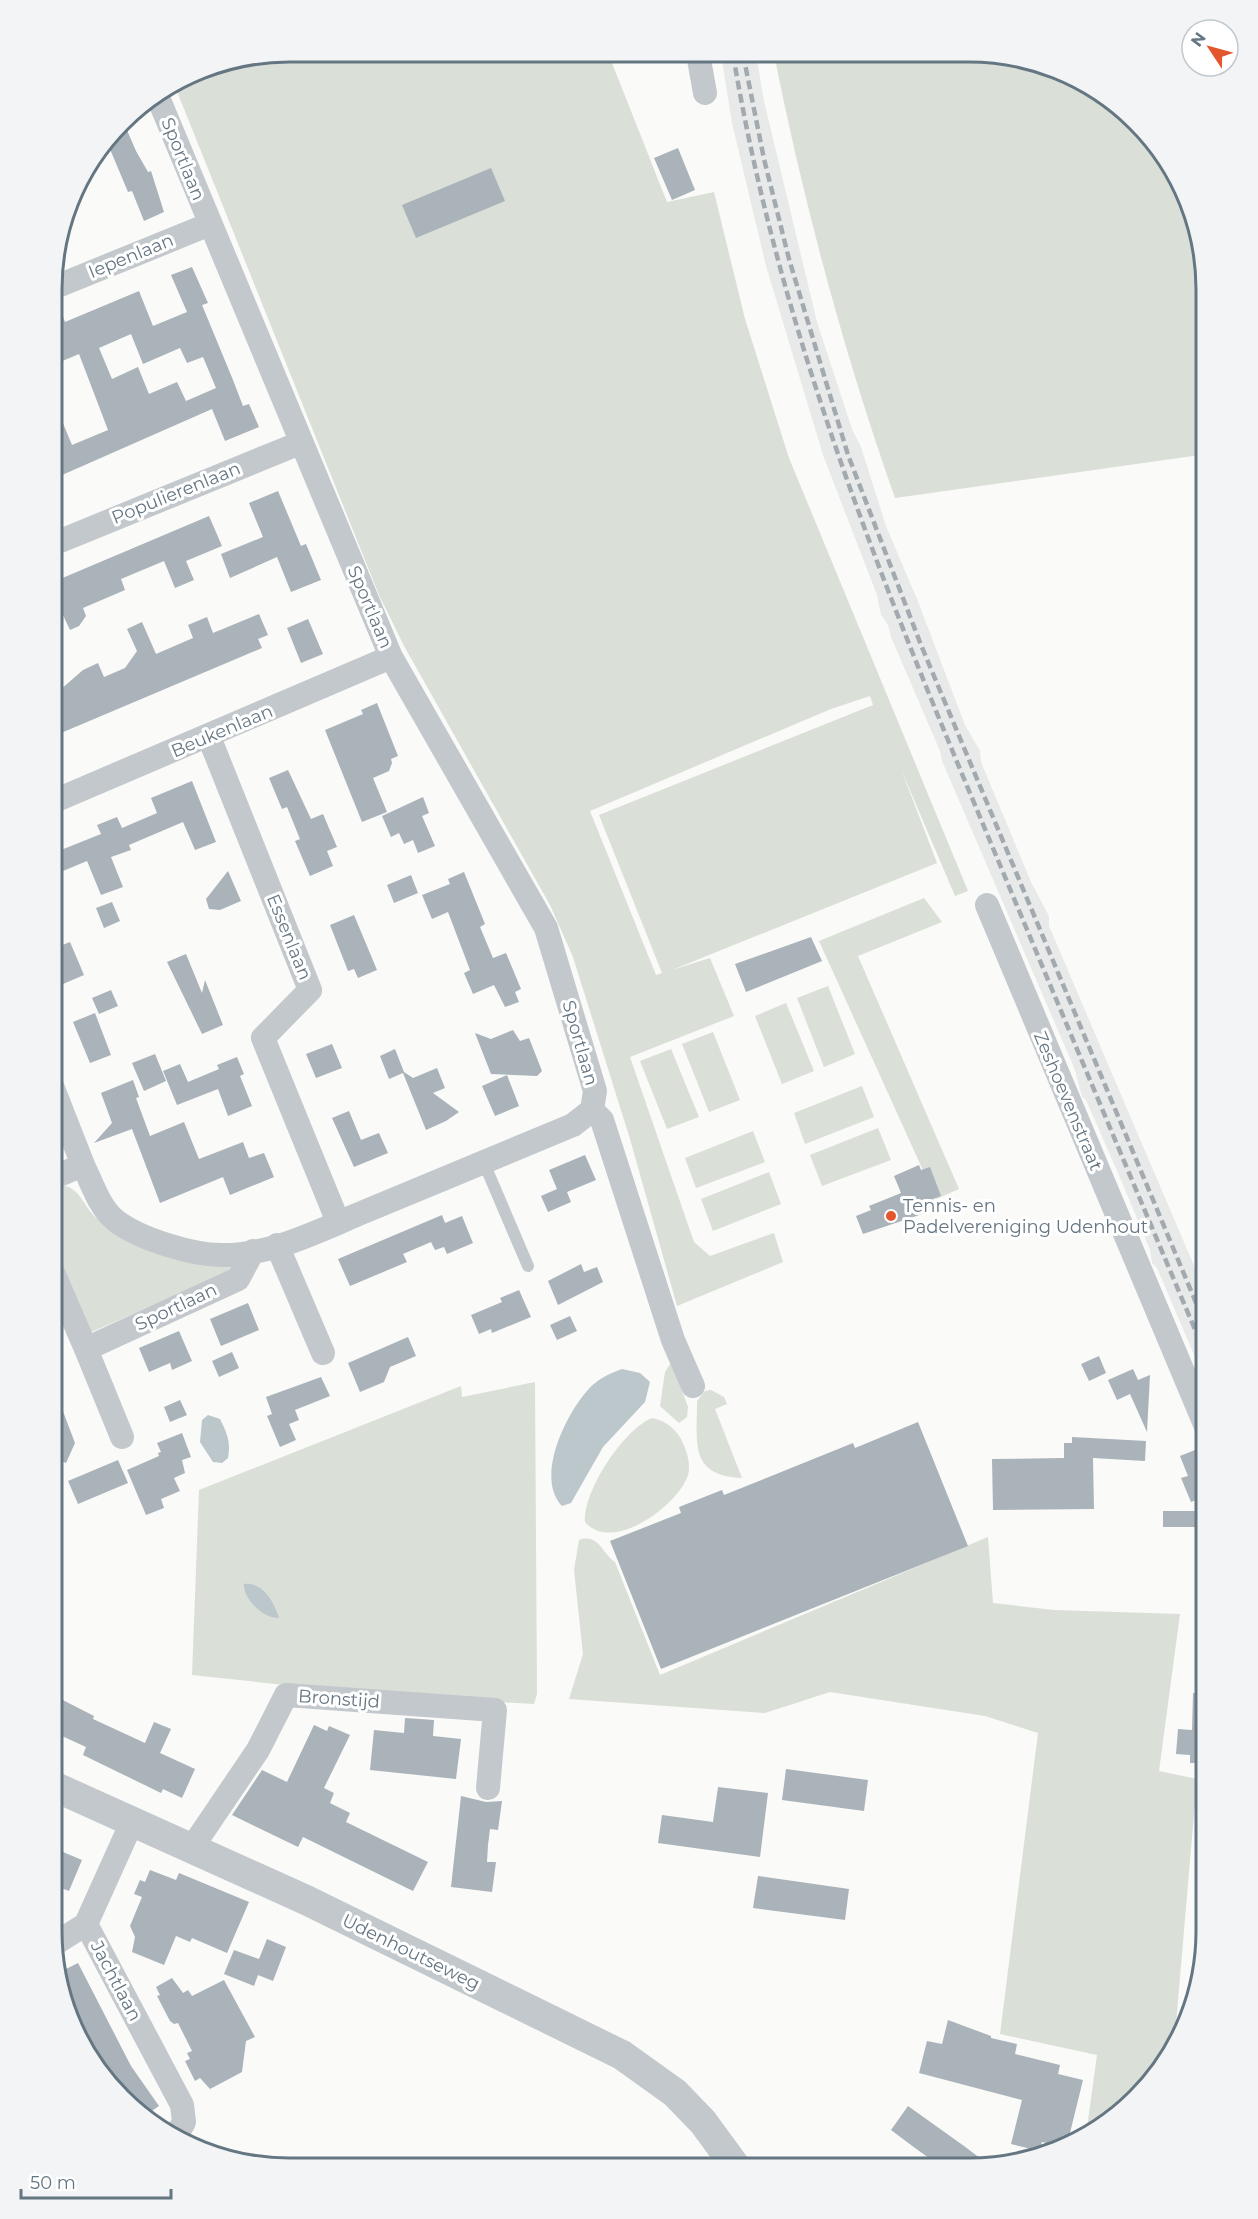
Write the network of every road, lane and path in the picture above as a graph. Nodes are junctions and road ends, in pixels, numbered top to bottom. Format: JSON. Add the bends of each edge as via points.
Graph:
{"nodes":[{"id":1,"x":699,"y":62,"type":"edge"},
{"id":2,"x":705,"y":93,"type":"dead end"},
{"id":3,"x":160,"y":101,"type":"edge"},
{"id":4,"x":210,"y":224,"type":"junction"},
{"id":5,"x":62,"y":284,"type":"edge"},
{"id":6,"x":300,"y":442,"type":"junction"},
{"id":7,"x":62,"y":540,"type":"edge"},
{"id":8,"x":391,"y":657,"type":"junction"},
{"id":9,"x":208,"y":737,"type":"junction"},
{"id":10,"x":62,"y":798,"type":"edge"},
{"id":11,"x":987,"y":905,"type":"dead end"},
{"id":12,"x":592,"y":1110,"type":"junction"},
{"id":13,"x":62,"y":1111,"type":"edge"},
{"id":14,"x":484,"y":1162,"type":"junction"},
{"id":15,"x":83,"y":1165,"type":"junction"},
{"id":16,"x":62,"y":1174,"type":"edge"},
{"id":17,"x":338,"y":1222,"type":"junction"},
{"id":18,"x":278,"y":1245,"type":"junction"},
{"id":19,"x":253,"y":1251,"type":"junction"},
{"id":20,"x":528,"y":1266,"type":"dead end"},
{"id":21,"x":62,"y":1293,"type":"edge"},
{"id":22,"x":86,"y":1349,"type":"junction"},
{"id":23,"x":323,"y":1353,"type":"dead end"},
{"id":24,"x":693,"y":1386,"type":"dead end"},
{"id":25,"x":1196,"y":1403,"type":"edge"},
{"id":26,"x":122,"y":1437,"type":"dead end"},
{"id":27,"x":488,"y":1788,"type":"dead end"},
{"id":28,"x":62,"y":1790,"type":"edge"},
{"id":29,"x":132,"y":1822,"type":"junction"},
{"id":30,"x":191,"y":1849,"type":"junction"},
{"id":31,"x":86,"y":1924,"type":"junction"},
{"id":32,"x":62,"y":1939,"type":"edge"},
{"id":33,"x":180,"y":2130,"type":"edge"},
{"id":34,"x":729,"y":2158,"type":"edge"}],
"edges":[{"from":1,"to":2,"type":"street"},
{"from":3,"to":4,"type":"street","name":"Sportlaan"},
{"from":4,"to":5,"type":"street","name":"Iepenlaan"},
{"from":4,"to":6,"type":"street","name":"Sportlaan"},
{"from":6,"to":7,"type":"street","name":"Populierenlaan"},
{"from":6,"to":8,"type":"street","name":"Sportlaan"},
{"from":8,"to":9,"type":"street","name":"Beukenlaan"},
{"from":8,"to":12,"type":"street","name":"Sportlaan","via":[[546,928],[595,1091]]},
{"from":9,"to":10,"type":"street","name":"Beukenlaan"},
{"from":9,"to":17,"type":"street","name":"Essenlaan","via":[[310,990],[263,1038]]},
{"from":11,"to":25,"type":"street","name":"Zeshoevenstraat"},
{"from":12,"to":14,"type":"street","name":"Sportlaan","via":[[573,1125]]},
{"from":12,"to":24,"type":"street","name":"Sportlaan","via":[[602,1120],[673,1340]]},
{"from":13,"to":15,"type":"street","name":"Sportlaan"},
{"from":14,"to":17,"type":"street","name":"Sportlaan"},
{"from":14,"to":20,"type":"lane"},
{"from":15,"to":16,"type":"street"},
{"from":15,"to":19,"type":"street","name":"Sportlaan","via":[[114,1219],[136,1233],[186,1250],[222,1255]]},
{"from":17,"to":18,"type":"street","name":"Sportlaan"},
{"from":18,"to":19,"type":"street","name":"Sportlaan"},
{"from":18,"to":23,"type":"street"},
{"from":19,"to":22,"type":"street","name":"Sportlaan","via":[[238,1279]]},
{"from":21,"to":22,"type":"street"},
{"from":22,"to":26,"type":"street"},
{"from":27,"to":30,"type":"street","name":"Bronstijd","via":[[495,1710],[286,1695],[258,1750]]},
{"from":28,"to":29,"type":"street","name":"Udenhoutseweg"},
{"from":29,"to":30,"type":"street","name":"Udenhoutseweg"},
{"from":29,"to":31,"type":"street","name":"Jachtlaan"},
{"from":30,"to":34,"type":"street","name":"Udenhoutseweg","via":[[306,1900],[622,2055],[675,2093]]},
{"from":31,"to":32,"type":"street"},
{"from":31,"to":33,"type":"street","name":"Jachtlaan","via":[[182,2105],[184,2122]]}]}
